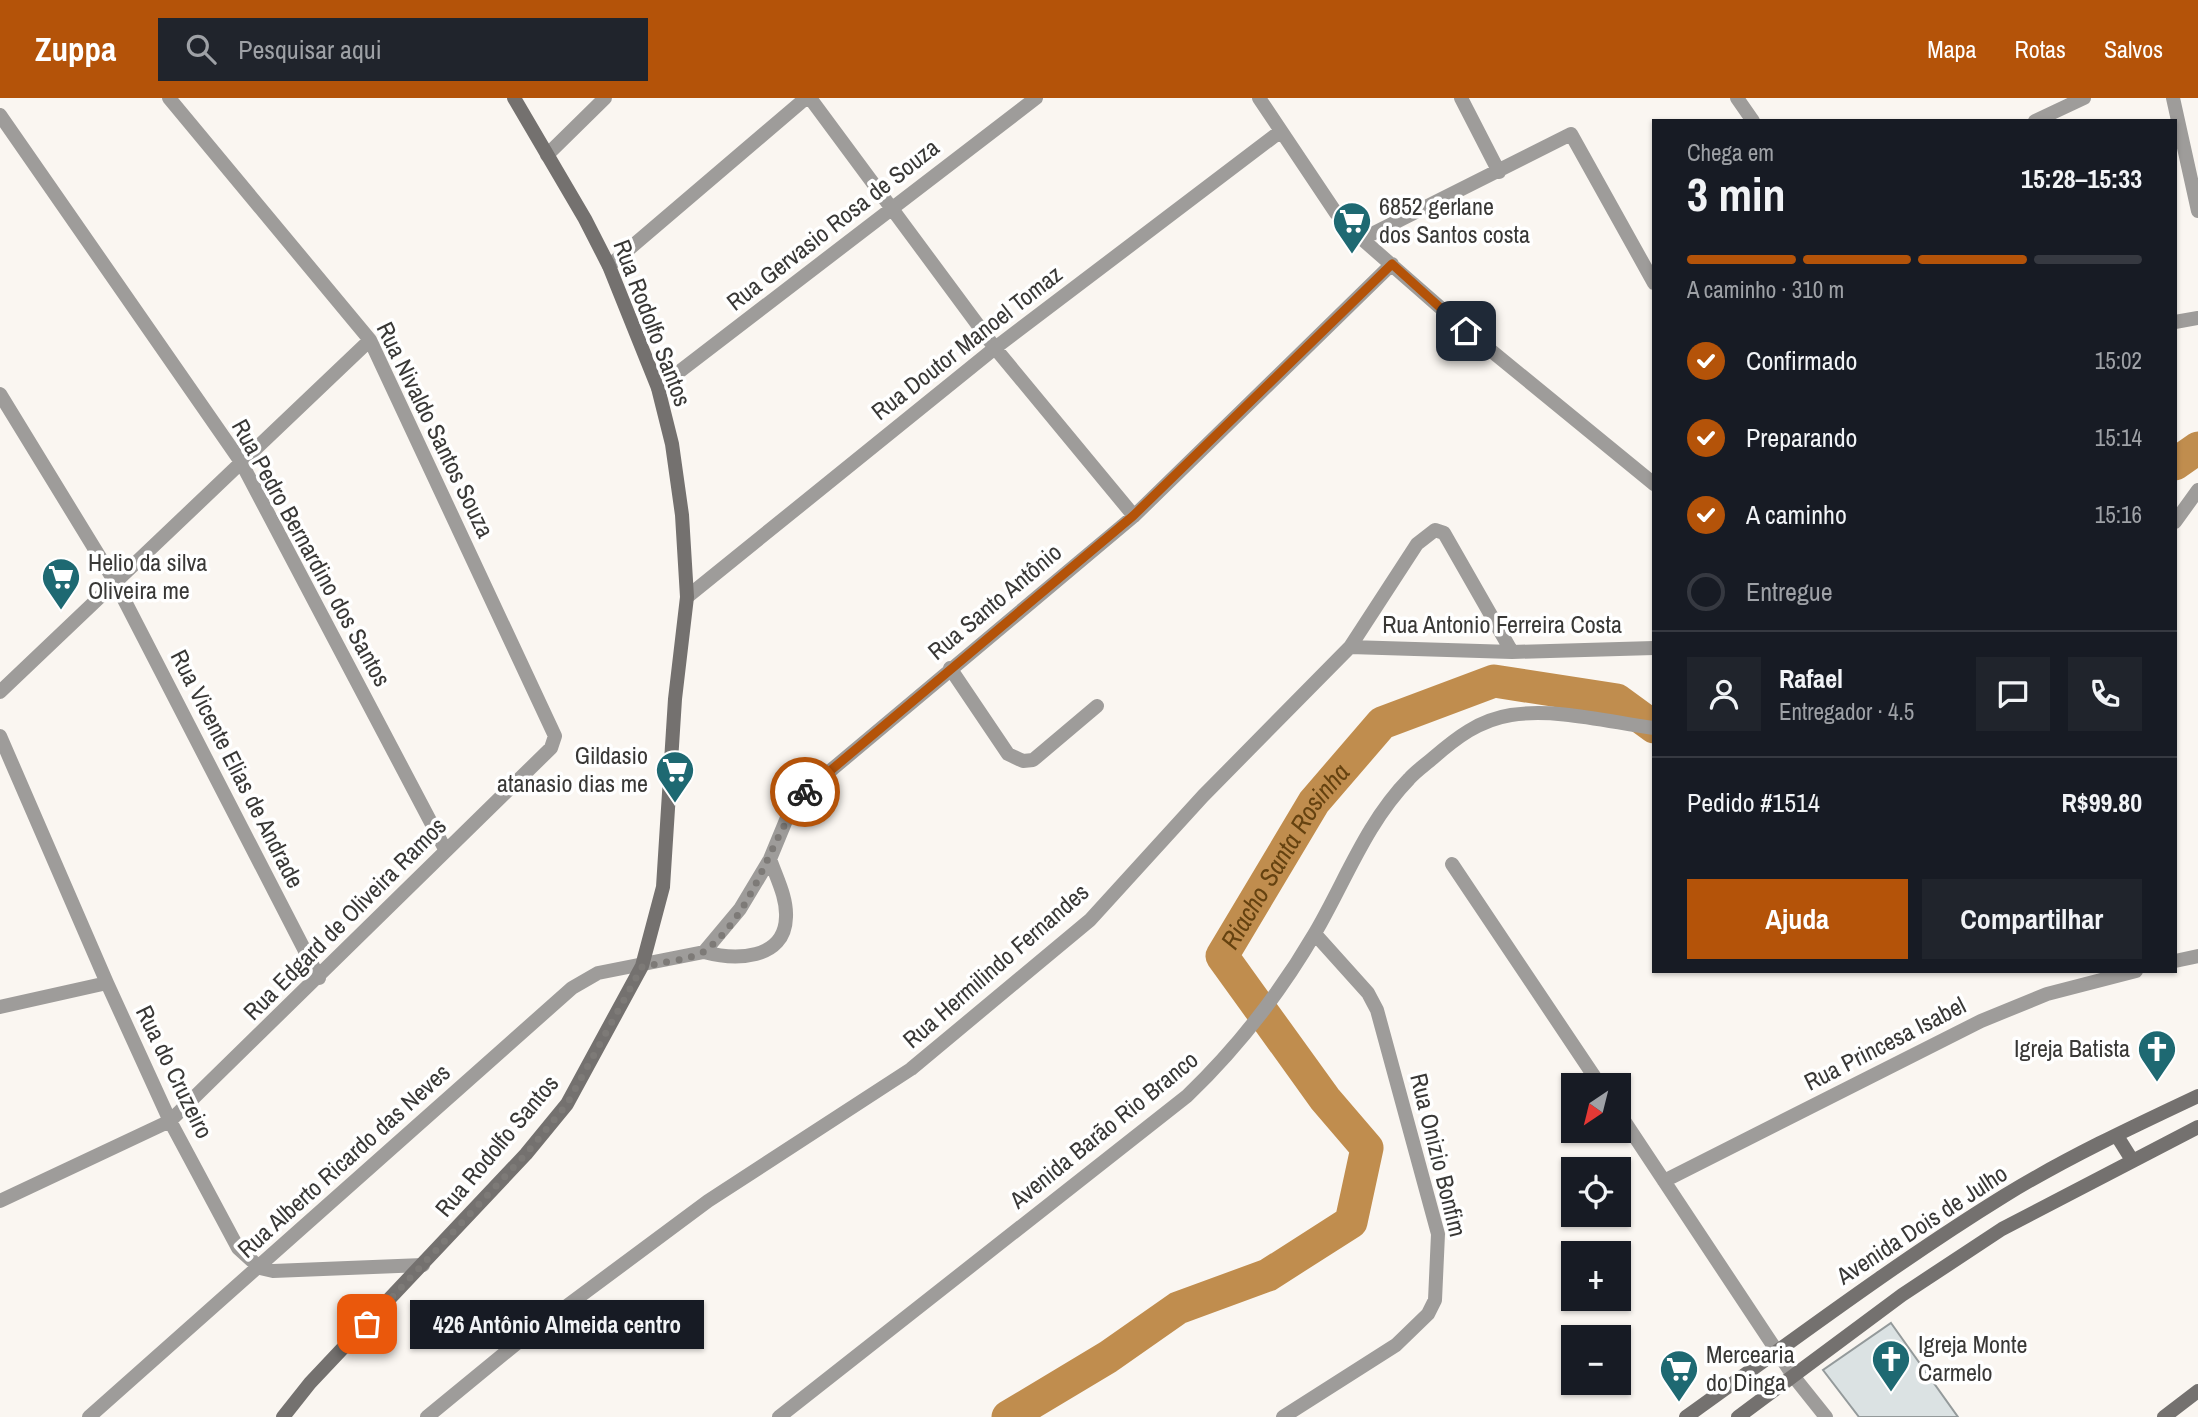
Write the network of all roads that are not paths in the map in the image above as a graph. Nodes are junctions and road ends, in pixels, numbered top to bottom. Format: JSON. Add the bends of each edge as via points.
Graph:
{"nodes":[{"id":1,"x":169,"y":98,"type":"edge"},
{"id":2,"x":514,"y":98,"type":"edge"},
{"id":3,"x":605,"y":98,"type":"edge"},
{"id":4,"x":808,"y":98,"type":"edge"},
{"id":5,"x":1036,"y":98,"type":"edge"},
{"id":6,"x":1259,"y":98,"type":"edge"},
{"id":7,"x":1461,"y":98,"type":"edge"},
{"id":8,"x":1737,"y":98,"type":"edge"},
{"id":9,"x":2084,"y":98,"type":"edge"},
{"id":10,"x":2173,"y":98,"type":"edge"},
{"id":11,"x":0,"y":116,"type":"edge"},
{"id":12,"x":1752,"y":119,"type":"edge"},
{"id":13,"x":2039,"y":119,"type":"edge"},
{"id":14,"x":1281,"y":131,"type":"junction"},
{"id":15,"x":547,"y":155,"type":"junction"},
{"id":16,"x":1499,"y":172,"type":"junction"},
{"id":17,"x":890,"y":208,"type":"junction"},
{"id":18,"x":2198,"y":211,"type":"edge"},
{"id":19,"x":1362,"y":239,"type":"junction"},
{"id":20,"x":1392,"y":264,"type":"junction"},
{"id":21,"x":609,"y":266,"type":"junction"},
{"id":22,"x":1652,"y":279,"type":"edge"},
{"id":23,"x":2198,"y":318,"type":"edge"},
{"id":24,"x":2177,"y":322,"type":"edge"},
{"id":25,"x":370,"y":340,"type":"junction"},
{"id":26,"x":995,"y":348,"type":"junction"},
{"id":27,"x":658,"y":388,"type":"junction"},
{"id":28,"x":0,"y":394,"type":"edge"},
{"id":29,"x":241,"y":462,"type":"junction"},
{"id":30,"x":1652,"y":482,"type":"edge"},
{"id":31,"x":2198,"y":490,"type":"edge"},
{"id":32,"x":1133,"y":516,"type":"junction"},
{"id":33,"x":2177,"y":519,"type":"edge"},
{"id":34,"x":115,"y":582,"type":"junction"},
{"id":35,"x":687,"y":597,"type":"junction"},
{"id":36,"x":1350,"y":647,"type":"junction"},
{"id":37,"x":1652,"y":648,"type":"edge"},
{"id":38,"x":1513,"y":652,"type":"junction"},
{"id":39,"x":950,"y":668,"type":"junction"},
{"id":40,"x":0,"y":692,"type":"edge"},
{"id":41,"x":1097,"y":706,"type":"dead end"},
{"id":42,"x":1652,"y":728,"type":"edge"},
{"id":43,"x":0,"y":736,"type":"edge"},
{"id":44,"x":551,"y":748,"type":"joint"},
{"id":45,"x":446,"y":851,"type":"junction"},
{"id":46,"x":770,"y":859,"type":"junction"},
{"id":47,"x":1452,"y":864,"type":"dead end"},
{"id":48,"x":1315,"y":934,"type":"junction"},
{"id":49,"x":704,"y":952,"type":"junction"},
{"id":50,"x":2198,"y":956,"type":"edge"},
{"id":51,"x":2177,"y":961,"type":"edge"},
{"id":52,"x":642,"y":967,"type":"junction"},
{"id":53,"x":2128,"y":973,"type":"edge"},
{"id":54,"x":319,"y":978,"type":"junction"},
{"id":55,"x":107,"y":983,"type":"junction"},
{"id":56,"x":0,"y":1007,"type":"edge"},
{"id":57,"x":1592,"y":1073,"type":"edge"},
{"id":58,"x":2198,"y":1096,"type":"edge"},
{"id":59,"x":170,"y":1121,"type":"junction"},
{"id":60,"x":2198,"y":1127,"type":"edge"},
{"id":61,"x":1631,"y":1131,"type":"edge"},
{"id":62,"x":2117,"y":1136,"type":"junction"},
{"id":63,"x":2132,"y":1160,"type":"junction"},
{"id":64,"x":1664,"y":1181,"type":"junction"},
{"id":65,"x":0,"y":1201,"type":"edge"},
{"id":66,"x":423,"y":1265,"type":"junction"},
{"id":67,"x":260,"y":1268,"type":"junction"},
{"id":68,"x":1778,"y":1351,"type":"junction"},
{"id":69,"x":1794,"y":1377,"type":"junction"},
{"id":70,"x":2198,"y":1391,"type":"edge"},
{"id":71,"x":89,"y":1417,"type":"edge"},
{"id":72,"x":283,"y":1417,"type":"edge"},
{"id":73,"x":427,"y":1417,"type":"edge"},
{"id":74,"x":779,"y":1417,"type":"edge"},
{"id":75,"x":1283,"y":1417,"type":"edge"},
{"id":76,"x":1686,"y":1417,"type":"edge"},
{"id":77,"x":1738,"y":1417,"type":"edge"},
{"id":78,"x":1826,"y":1417,"type":"edge"},
{"id":79,"x":2164,"y":1417,"type":"edge"}],
"edges":[{"from":1,"to":25,"type":"street","name":"Rua Nivaldo Santos Souza"},
{"from":2,"to":15,"type":"main road","name":"Rua Rodolfo Santos"},
{"from":3,"to":15,"type":"street"},
{"from":4,"to":17,"type":"street"},
{"from":4,"to":21,"type":"street"},
{"from":5,"to":17,"type":"street","name":"Rua Gervasio Rosa de Souza"},
{"from":6,"to":14,"type":"street"},
{"from":7,"to":16,"type":"street"},
{"from":8,"to":12,"type":"street"},
{"from":9,"to":13,"type":"street"},
{"from":10,"to":18,"type":"street"},
{"from":11,"to":29,"type":"street","name":"Rua Pedro Bernardino dos Santos"},
{"from":14,"to":19,"type":"street","via":[[1336,213]]},
{"from":14,"to":26,"type":"street","name":"Rua Doutor Manoel Tomaz"},
{"from":15,"to":21,"type":"main road","name":"Rua Rodolfo Santos"},
{"from":16,"to":19,"type":"street"},
{"from":16,"to":22,"type":"street","via":[[1571,134]]},
{"from":17,"to":26,"type":"street"},
{"from":17,"to":27,"type":"street","name":"Rua Gervasio Rosa de Souza"},
{"from":19,"to":20,"type":"street"},
{"from":20,"to":30,"type":"street","via":[[1466,331]]},
{"from":20,"to":32,"type":"street","name":"Rua Santo Antônio"},
{"from":21,"to":27,"type":"main road","name":"Rua Rodolfo Santos"},
{"from":23,"to":24,"type":"street"},
{"from":25,"to":29,"type":"street"},
{"from":25,"to":44,"type":"street","name":"Rua Nivaldo Santos Souza","via":[[553,727]]},
{"from":26,"to":32,"type":"street"},
{"from":26,"to":35,"type":"street","name":"Rua Doutor Manoel Tomaz"},
{"from":27,"to":35,"type":"main road","name":"Rua Rodolfo Santos","via":[[678,478]]},
{"from":28,"to":34,"type":"street","name":"Rua Vicente Elias de Andrade"},
{"from":29,"to":34,"type":"street"},
{"from":29,"to":45,"type":"street","name":"Rua Pedro Bernardino dos Santos"},
{"from":31,"to":33,"type":"street"},
{"from":32,"to":39,"type":"street","name":"Rua Santo Antônio"},
{"from":34,"to":40,"type":"street"},
{"from":34,"to":54,"type":"street","name":"Rua Vicente Elias de Andrade"},
{"from":35,"to":52,"type":"main road","name":"Rua Rodolfo Santos","via":[[675,699],[666,867]]},
{"from":36,"to":38,"type":"street","name":"Rua Antonio Ferreira Costa"},
{"from":36,"to":38,"type":"street","name":"Rua Hermilindo Fernandes","via":[[1416,544],[1435,530],[1450,542]]},
{"from":36,"to":73,"type":"street","name":"Rua Hermilindo Fernandes","via":[[1203,796],[1090,920],[1006,991],[911,1069],[696,1210],[517,1343]]},
{"from":37,"to":38,"type":"street","name":"Rua Antonio Ferreira Costa"},
{"from":39,"to":41,"type":"street","via":[[1008,754],[1023,761],[1032,760]]},
{"from":39,"to":46,"type":"street","name":"Rua Santo Antônio","via":[[806,792],[789,813]]},
{"from":42,"to":48,"type":"street","name":"Avenida Barão Rio Branco","via":[[1539,714],[1510,715],[1481,723],[1452,740],[1409,778],[1382,811]]},
{"from":43,"to":55,"type":"street","name":"Rua do Cruzeiro"},
{"from":44,"to":45,"type":"street","name":"Rua Edgard de Oliveira Ramos"},
{"from":45,"to":54,"type":"street","name":"Rua Edgard de Oliveira Ramos"},
{"from":46,"to":49,"type":"street","name":"Rua Santo Antônio","via":[[740,909]]},
{"from":46,"to":49,"type":"street","via":[[785,901],[780,938],[760,954],[743,958]]},
{"from":47,"to":57,"type":"street"},
{"from":48,"to":74,"type":"street","name":"Avenida Barão Rio Branco","via":[[1262,1012],[1218,1066],[1186,1096]]},
{"from":48,"to":75,"type":"street","name":"Rua Onizio Bonfim","via":[[1368,993],[1377,1010],[1438,1234],[1438,1285],[1428,1314],[1407,1336]]},
{"from":49,"to":52,"type":"street"},
{"from":50,"to":51,"type":"street"},
{"from":52,"to":66,"type":"main road","name":"Rua Rodolfo Santos","via":[[567,1104]]},
{"from":52,"to":67,"type":"street","name":"Rua Alberto Ricardo das Neves","via":[[598,973],[572,988]]},
{"from":53,"to":64,"type":"street","name":"Rua Princesa Isabel","via":[[2047,994],[1981,1021]]},
{"from":54,"to":59,"type":"street","name":"Rua Edgard de Oliveira Ramos"},
{"from":55,"to":56,"type":"street"},
{"from":55,"to":59,"type":"street","name":"Rua do Cruzeiro"},
{"from":58,"to":62,"type":"main road","name":"Avenida Dois de Julho"},
{"from":59,"to":65,"type":"street","name":"Rua Edgard de Oliveira Ramos"},
{"from":59,"to":67,"type":"street","name":"Rua do Cruzeiro","via":[[238,1248]]},
{"from":60,"to":63,"type":"main road","name":"Avenida Dois de Julho"},
{"from":61,"to":64,"type":"street"},
{"from":62,"to":63,"type":"main road"},
{"from":62,"to":68,"type":"main road","name":"Avenida Dois de Julho","via":[[1974,1215]]},
{"from":63,"to":69,"type":"main road","name":"Avenida Dois de Julho","via":[[2003,1228],[1902,1295]]},
{"from":64,"to":68,"type":"street"},
{"from":66,"to":67,"type":"street"},
{"from":66,"to":72,"type":"main road","name":"Rua Rodolfo Santos"},
{"from":67,"to":71,"type":"street","name":"Rua Alberto Ricardo das Neves"},
{"from":68,"to":69,"type":"street"},
{"from":68,"to":76,"type":"main road","name":"Avenida Dois de Julho"},
{"from":69,"to":77,"type":"main road","name":"Avenida Dois de Julho"},
{"from":69,"to":78,"type":"street"},
{"from":70,"to":79,"type":"main road"}]}
